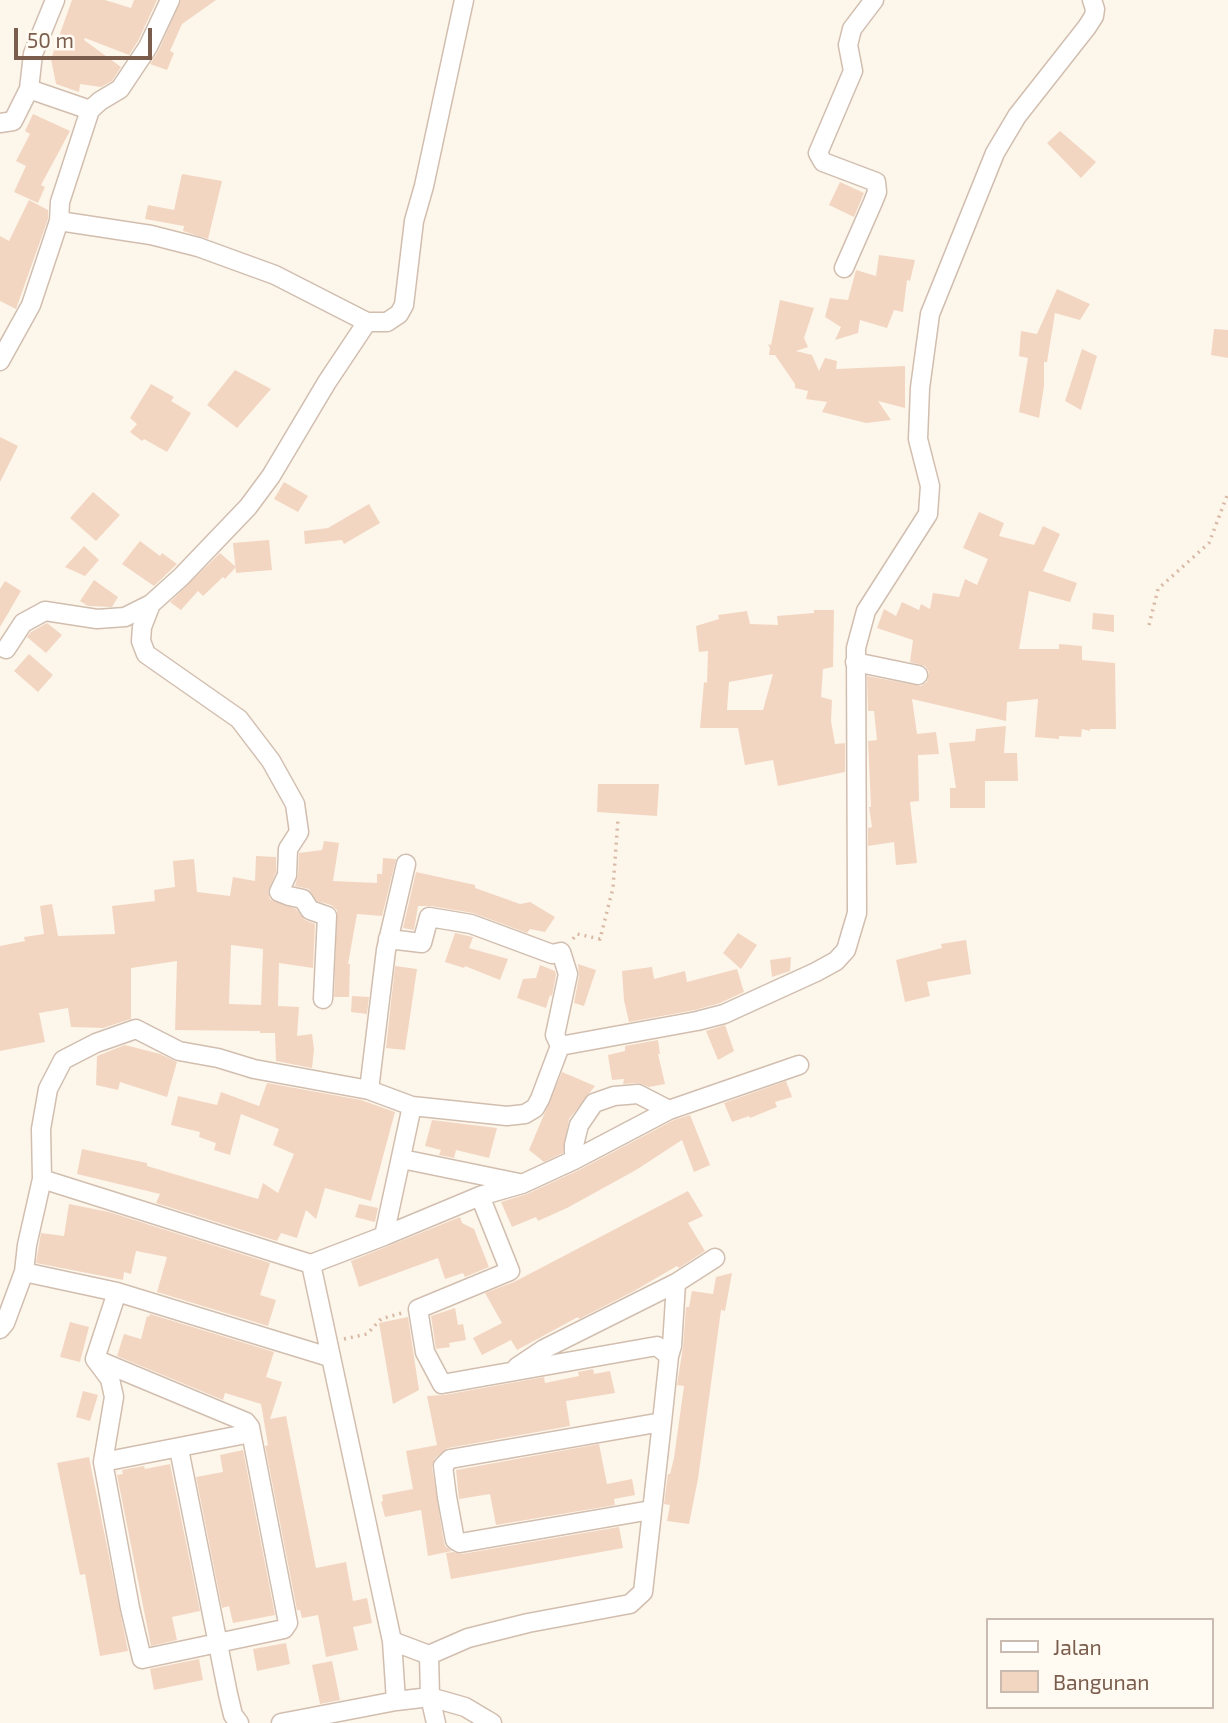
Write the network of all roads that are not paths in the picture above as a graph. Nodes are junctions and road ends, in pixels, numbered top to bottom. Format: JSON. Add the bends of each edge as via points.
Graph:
{"nodes":[{"id":1,"x":55,"y":0,"type":"edge"},
{"id":2,"x":170,"y":0,"type":"edge"},
{"id":3,"x":464,"y":0,"type":"edge"},
{"id":4,"x":874,"y":0,"type":"edge"},
{"id":5,"x":1097,"y":3,"type":"edge"},
{"id":6,"x":29,"y":89,"type":"junction"},
{"id":7,"x":90,"y":110,"type":"junction"},
{"id":8,"x":0,"y":123,"type":"edge"},
{"id":9,"x":59,"y":221,"type":"junction"},
{"id":10,"x":844,"y":268,"type":"dead end"},
{"id":11,"x":367,"y":322,"type":"junction"},
{"id":12,"x":0,"y":361,"type":"edge"},
{"id":13,"x":150,"y":604,"type":"junction"},
{"id":14,"x":6,"y":649,"type":"dead end"},
{"id":15,"x":855,"y":662,"type":"junction"},
{"id":16,"x":918,"y":675,"type":"dead end"},
{"id":17,"x":406,"y":864,"type":"dead end"},
{"id":18,"x":388,"y":939,"type":"junction"},
{"id":19,"x":324,"y":999,"type":"dead end"},
{"id":20,"x":560,"y":1046,"type":"junction"},
{"id":21,"x":799,"y":1065,"type":"dead end"},
{"id":22,"x":369,"y":1090,"type":"junction"},
{"id":23,"x":412,"y":1106,"type":"junction"},
{"id":24,"x":669,"y":1110,"type":"junction"},
{"id":25,"x":402,"y":1159,"type":"junction"},
{"id":26,"x":574,"y":1160,"type":"junction"},
{"id":27,"x":42,"y":1179,"type":"junction"},
{"id":28,"x":522,"y":1184,"type":"junction"},
{"id":29,"x":480,"y":1196,"type":"junction"},
{"id":30,"x":384,"y":1236,"type":"junction"},
{"id":31,"x":715,"y":1258,"type":"dead end"},
{"id":32,"x":310,"y":1264,"type":"junction"},
{"id":33,"x":24,"y":1272,"type":"junction"},
{"id":34,"x":676,"y":1283,"type":"junction"},
{"id":35,"x":117,"y":1292,"type":"junction"},
{"id":36,"x":0,"y":1329,"type":"edge"},
{"id":37,"x":669,"y":1356,"type":"junction"},
{"id":38,"x":329,"y":1357,"type":"junction"},
{"id":39,"x":95,"y":1359,"type":"junction"},
{"id":40,"x":508,"y":1373,"type":"junction"},
{"id":41,"x":662,"y":1422,"type":"junction"},
{"id":42,"x":251,"y":1433,"type":"junction"},
{"id":43,"x":179,"y":1449,"type":"junction"},
{"id":44,"x":103,"y":1462,"type":"junction"},
{"id":45,"x":651,"y":1510,"type":"junction"},
{"id":46,"x":392,"y":1641,"type":"junction"},
{"id":47,"x":218,"y":1643,"type":"junction"},
{"id":48,"x":429,"y":1655,"type":"junction"},
{"id":49,"x":430,"y":1697,"type":"junction"},
{"id":50,"x":396,"y":1701,"type":"junction"},
{"id":51,"x":239,"y":1723,"type":"edge"},
{"id":52,"x":282,"y":1723,"type":"edge"},
{"id":53,"x":436,"y":1723,"type":"edge"},
{"id":54,"x":492,"y":1723,"type":"edge"}],
"edges":[{"from":1,"to":6,"type":"street","via":[[33,54]]},
{"from":2,"to":7,"type":"street","via":[[148,47],[120,89]]},
{"from":3,"to":11,"type":"street","via":[[414,221],[404,304],[387,322]]},
{"from":4,"to":10,"type":"street","via":[[852,29],[848,45],[853,71],[818,153],[822,162],[876,182],[873,202]]},
{"from":5,"to":15,"type":"street","via":[[1087,27],[995,153],[930,314],[918,439],[930,486],[928,514],[866,611]]},
{"from":6,"to":7,"type":"street"},
{"from":6,"to":8,"type":"street","via":[[13,121]]},
{"from":7,"to":9,"type":"street","via":[[60,202]]},
{"from":9,"to":11,"type":"street","via":[[198,247],[275,275]]},
{"from":9,"to":12,"type":"street","via":[[31,305]]},
{"from":11,"to":13,"type":"street","via":[[248,507]]},
{"from":13,"to":14,"type":"street","via":[[125,617],[97,619],[45,611],[23,623]]},
{"from":13,"to":19,"type":"street","via":[[142,627],[146,654],[239,719],[271,761],[295,804],[299,832],[288,849],[287,875],[279,892],[303,899],[310,910],[327,916]]},
{"from":15,"to":16,"type":"street"},
{"from":15,"to":20,"type":"street","via":[[857,914],[846,950],[816,972],[724,1014]]},
{"from":17,"to":18,"type":"street"},
{"from":18,"to":20,"type":"street","via":[[422,943],[429,917],[471,924],[552,954],[561,952],[568,974],[555,1035]]},
{"from":18,"to":22,"type":"street"},
{"from":20,"to":23,"type":"street","via":[[540,1099],[525,1114]]},
{"from":21,"to":24,"type":"street"},
{"from":22,"to":23,"type":"street"},
{"from":22,"to":27,"type":"street","via":[[179,1051],[136,1029],[63,1060],[48,1089],[41,1129]]},
{"from":23,"to":25,"type":"street"},
{"from":24,"to":26,"type":"street"},
{"from":24,"to":26,"type":"street","via":[[638,1094],[594,1103],[579,1125]]},
{"from":25,"to":28,"type":"street"},
{"from":25,"to":30,"type":"street"},
{"from":26,"to":28,"type":"street"},
{"from":27,"to":32,"type":"street"},
{"from":27,"to":33,"type":"street"},
{"from":28,"to":29,"type":"street"},
{"from":29,"to":30,"type":"street"},
{"from":29,"to":40,"type":"street","via":[[510,1271],[418,1309],[425,1352],[442,1384]]},
{"from":30,"to":32,"type":"street"},
{"from":31,"to":34,"type":"street"},
{"from":32,"to":38,"type":"street"},
{"from":33,"to":35,"type":"street"},
{"from":33,"to":36,"type":"street"},
{"from":34,"to":37,"type":"street"},
{"from":34,"to":40,"type":"street","via":[[544,1349]]},
{"from":35,"to":38,"type":"street"},
{"from":35,"to":39,"type":"street"},
{"from":37,"to":40,"type":"street","via":[[657,1346]]},
{"from":37,"to":41,"type":"street"},
{"from":38,"to":46,"type":"street"},
{"from":39,"to":42,"type":"street","via":[[246,1422]]},
{"from":39,"to":44,"type":"street","via":[[110,1379],[114,1397]]},
{"from":41,"to":45,"type":"street"},
{"from":41,"to":45,"type":"street","via":[[450,1460],[443,1466],[455,1540],[460,1544]]},
{"from":42,"to":43,"type":"street"},
{"from":42,"to":47,"type":"street","via":[[288,1623],[275,1632]]},
{"from":43,"to":44,"type":"street"},
{"from":43,"to":47,"type":"street"},
{"from":44,"to":47,"type":"street","via":[[142,1659]]},
{"from":45,"to":48,"type":"street","via":[[643,1592],[630,1604],[468,1638]]},
{"from":46,"to":48,"type":"street"},
{"from":46,"to":50,"type":"street"},
{"from":47,"to":51,"type":"street","via":[[233,1715]]},
{"from":48,"to":49,"type":"street"},
{"from":49,"to":50,"type":"street"},
{"from":49,"to":53,"type":"street"},
{"from":49,"to":54,"type":"street","via":[[465,1707]]},
{"from":50,"to":52,"type":"street"}]}
